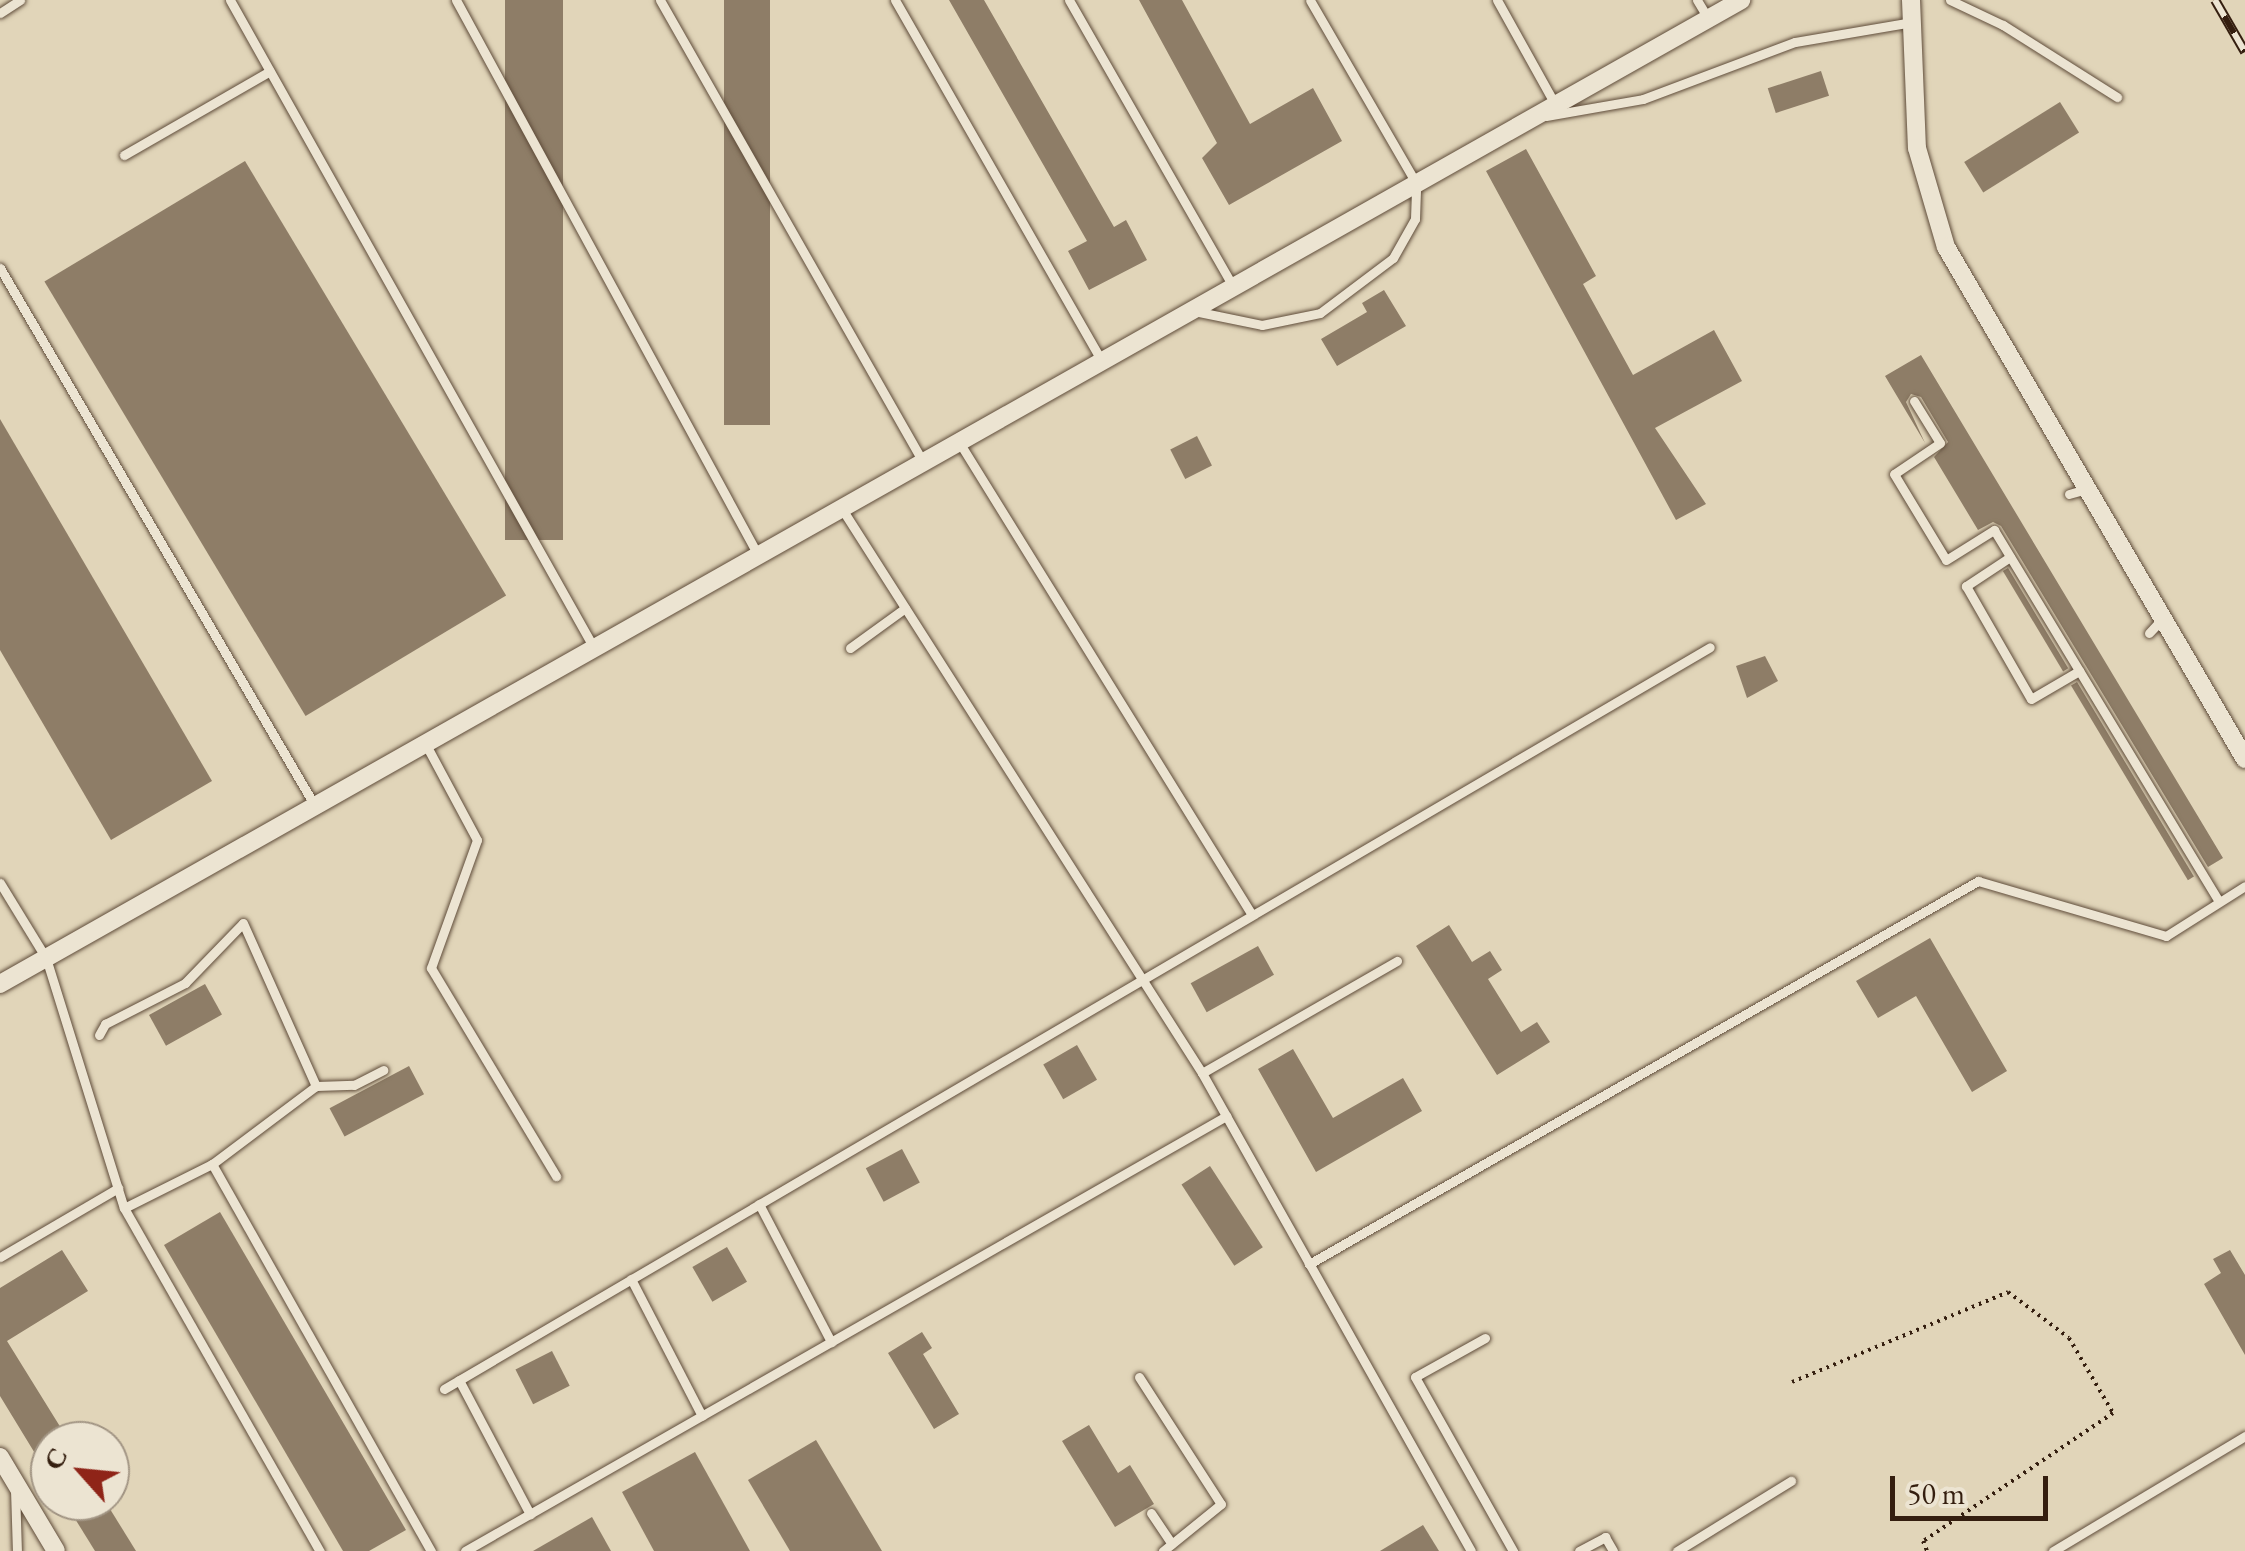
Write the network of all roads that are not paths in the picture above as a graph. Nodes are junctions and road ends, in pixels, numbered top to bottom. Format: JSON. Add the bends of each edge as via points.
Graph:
{"nodes":[{"id":1,"x":20,"y":0,"type":"edge"},
{"id":2,"x":230,"y":0,"type":"edge"},
{"id":3,"x":456,"y":0,"type":"edge"},
{"id":4,"x":660,"y":0,"type":"edge"},
{"id":5,"x":895,"y":0,"type":"edge"},
{"id":6,"x":1069,"y":0,"type":"edge"},
{"id":7,"x":1310,"y":0,"type":"edge"},
{"id":8,"x":1496,"y":0,"type":"edge"},
{"id":9,"x":1698,"y":0,"type":"edge"},
{"id":10,"x":1740,"y":0,"type":"edge"},
{"id":11,"x":1911,"y":0,"type":"edge"},
{"id":12,"x":1950,"y":0,"type":"edge"},
{"id":13,"x":0,"y":12,"type":"edge"},
{"id":14,"x":1708,"y":18,"type":"junction"},
{"id":15,"x":1914,"y":22,"type":"junction"},
{"id":16,"x":270,"y":71,"type":"junction"},
{"id":17,"x":2116,"y":97,"type":"dead end"},
{"id":18,"x":1555,"y":104,"type":"junction"},
{"id":19,"x":1528,"y":119,"type":"junction"},
{"id":20,"x":124,"y":155,"type":"dead end"},
{"id":21,"x":1416,"y":183,"type":"junction"},
{"id":22,"x":0,"y":268,"type":"edge"},
{"id":23,"x":1233,"y":286,"type":"junction"},
{"id":24,"x":1191,"y":310,"type":"junction"},
{"id":25,"x":1102,"y":361,"type":"junction"},
{"id":26,"x":1914,"y":401,"type":"dead end"},
{"id":27,"x":959,"y":442,"type":"junction"},
{"id":28,"x":923,"y":462,"type":"junction"},
{"id":29,"x":841,"y":508,"type":"junction"},
{"id":30,"x":758,"y":555,"type":"junction"},
{"id":31,"x":2010,"y":558,"type":"junction"},
{"id":32,"x":906,"y":608,"type":"junction"},
{"id":33,"x":1710,"y":647,"type":"dead end"},
{"id":34,"x":594,"y":648,"type":"junction"},
{"id":35,"x":850,"y":648,"type":"dead end"},
{"id":36,"x":2079,"y":671,"type":"junction"},
{"id":37,"x":425,"y":744,"type":"junction"},
{"id":38,"x":2245,"y":760,"type":"edge"},
{"id":39,"x":315,"y":806,"type":"junction"},
{"id":40,"x":0,"y":884,"type":"edge"},
{"id":41,"x":2245,"y":886,"type":"edge"},
{"id":42,"x":2219,"y":901,"type":"junction"},
{"id":43,"x":1252,"y":915,"type":"junction"},
{"id":44,"x":46,"y":958,"type":"junction"},
{"id":45,"x":1397,"y":961,"type":"dead end"},
{"id":46,"x":1142,"y":979,"type":"junction"},
{"id":47,"x":0,"y":984,"type":"edge"},
{"id":48,"x":100,"y":1035,"type":"dead end"},
{"id":49,"x":384,"y":1070,"type":"dead end"},
{"id":50,"x":1202,"y":1073,"type":"junction"},
{"id":51,"x":316,"y":1086,"type":"junction"},
{"id":52,"x":1226,"y":1116,"type":"junction"},
{"id":53,"x":212,"y":1164,"type":"junction"},
{"id":54,"x":556,"y":1176,"type":"dead end"},
{"id":55,"x":118,"y":1188,"type":"junction"},
{"id":56,"x":759,"y":1204,"type":"junction"},
{"id":57,"x":124,"y":1208,"type":"junction"},
{"id":58,"x":0,"y":1257,"type":"edge"},
{"id":59,"x":1310,"y":1264,"type":"junction"},
{"id":60,"x":632,"y":1279,"type":"junction"},
{"id":61,"x":1485,"y":1338,"type":"dead end"},
{"id":62,"x":832,"y":1342,"type":"junction"},
{"id":63,"x":1139,"y":1377,"type":"dead end"},
{"id":64,"x":459,"y":1380,"type":"junction"},
{"id":65,"x":444,"y":1389,"type":"dead end"},
{"id":66,"x":702,"y":1416,"type":"junction"},
{"id":67,"x":2245,"y":1436,"type":"edge"},
{"id":68,"x":0,"y":1457,"type":"edge"},
{"id":69,"x":1791,"y":1481,"type":"dead end"},
{"id":70,"x":15,"y":1482,"type":"junction"},
{"id":71,"x":1151,"y":1513,"type":"dead end"},
{"id":72,"x":530,"y":1514,"type":"junction"},
{"id":73,"x":1168,"y":1548,"type":"edge"},
{"id":74,"x":17,"y":1551,"type":"edge"},
{"id":75,"x":56,"y":1551,"type":"edge"},
{"id":76,"x":320,"y":1551,"type":"edge"},
{"id":77,"x":431,"y":1551,"type":"edge"},
{"id":78,"x":465,"y":1551,"type":"edge"},
{"id":79,"x":1471,"y":1551,"type":"edge"},
{"id":80,"x":1514,"y":1551,"type":"edge"},
{"id":81,"x":1579,"y":1551,"type":"edge"},
{"id":82,"x":1612,"y":1551,"type":"edge"},
{"id":83,"x":1677,"y":1551,"type":"edge"},
{"id":84,"x":2054,"y":1551,"type":"edge"}],
"edges":[{"from":1,"to":13,"type":"lane"},
{"from":2,"to":16,"type":"lane"},
{"from":3,"to":30,"type":"lane"},
{"from":4,"to":28,"type":"lane"},
{"from":5,"to":25,"type":"lane"},
{"from":6,"to":23,"type":"lane"},
{"from":7,"to":21,"type":"lane"},
{"from":8,"to":18,"type":"lane"},
{"from":9,"to":14,"type":"lane"},
{"from":10,"to":14,"type":"street"},
{"from":11,"to":15,"type":"street"},
{"from":12,"to":17,"type":"lane","via":[[2004,24]]},
{"from":14,"to":18,"type":"street"},
{"from":15,"to":19,"type":"lane","via":[[1795,42],[1643,98]]},
{"from":15,"to":38,"type":"street","via":[[1917,148],[1946,247],[2076,492]]},
{"from":16,"to":20,"type":"lane"},
{"from":16,"to":34,"type":"lane"},
{"from":18,"to":19,"type":"street"},
{"from":19,"to":21,"type":"street"},
{"from":21,"to":23,"type":"street"},
{"from":21,"to":24,"type":"lane","via":[[1414,220],[1393,258],[1320,313],[1262,325]]},
{"from":22,"to":39,"type":"lane"},
{"from":23,"to":24,"type":"street"},
{"from":24,"to":25,"type":"street"},
{"from":25,"to":27,"type":"street"},
{"from":26,"to":31,"type":"lane","via":[[1940,443],[1894,474],[1946,560],[1994,530]]},
{"from":27,"to":28,"type":"street"},
{"from":27,"to":43,"type":"lane"},
{"from":28,"to":29,"type":"street"},
{"from":29,"to":30,"type":"street"},
{"from":29,"to":32,"type":"lane"},
{"from":30,"to":34,"type":"street"},
{"from":31,"to":36,"type":"lane"},
{"from":31,"to":36,"type":"lane","via":[[1966,586],[2032,698]]},
{"from":32,"to":35,"type":"lane"},
{"from":32,"to":46,"type":"lane"},
{"from":33,"to":43,"type":"lane"},
{"from":34,"to":37,"type":"street"},
{"from":36,"to":42,"type":"lane"},
{"from":37,"to":39,"type":"street"},
{"from":37,"to":54,"type":"lane","via":[[477,840],[431,968]]},
{"from":39,"to":44,"type":"street"},
{"from":40,"to":44,"type":"lane"},
{"from":41,"to":42,"type":"lane"},
{"from":42,"to":59,"type":"lane","via":[[2166,936],[1978,881]]},
{"from":43,"to":46,"type":"lane"},
{"from":44,"to":47,"type":"street"},
{"from":44,"to":55,"type":"lane"},
{"from":45,"to":50,"type":"lane"},
{"from":46,"to":50,"type":"lane"},
{"from":46,"to":56,"type":"lane"},
{"from":48,"to":51,"type":"lane","via":[[105,1024],[185,984],[243,923]]},
{"from":49,"to":51,"type":"lane","via":[[354,1085]]},
{"from":50,"to":52,"type":"lane"},
{"from":51,"to":53,"type":"lane"},
{"from":52,"to":59,"type":"lane"},
{"from":52,"to":62,"type":"lane"},
{"from":53,"to":57,"type":"lane"},
{"from":53,"to":77,"type":"lane"},
{"from":55,"to":57,"type":"lane"},
{"from":55,"to":58,"type":"lane"},
{"from":56,"to":60,"type":"lane"},
{"from":56,"to":62,"type":"lane"},
{"from":57,"to":76,"type":"lane"},
{"from":59,"to":79,"type":"lane"},
{"from":60,"to":64,"type":"lane"},
{"from":60,"to":66,"type":"lane"},
{"from":61,"to":80,"type":"lane","via":[[1415,1378]]},
{"from":62,"to":66,"type":"lane"},
{"from":63,"to":73,"type":"lane","via":[[1221,1504]]},
{"from":64,"to":65,"type":"lane"},
{"from":64,"to":72,"type":"lane"},
{"from":66,"to":72,"type":"lane"},
{"from":67,"to":84,"type":"lane"},
{"from":68,"to":70,"type":"street"},
{"from":69,"to":83,"type":"lane"},
{"from":70,"to":74,"type":"lane"},
{"from":70,"to":75,"type":"street"},
{"from":71,"to":73,"type":"lane"},
{"from":72,"to":78,"type":"lane"},
{"from":81,"to":82,"type":"lane","via":[[1606,1537]]}]}
